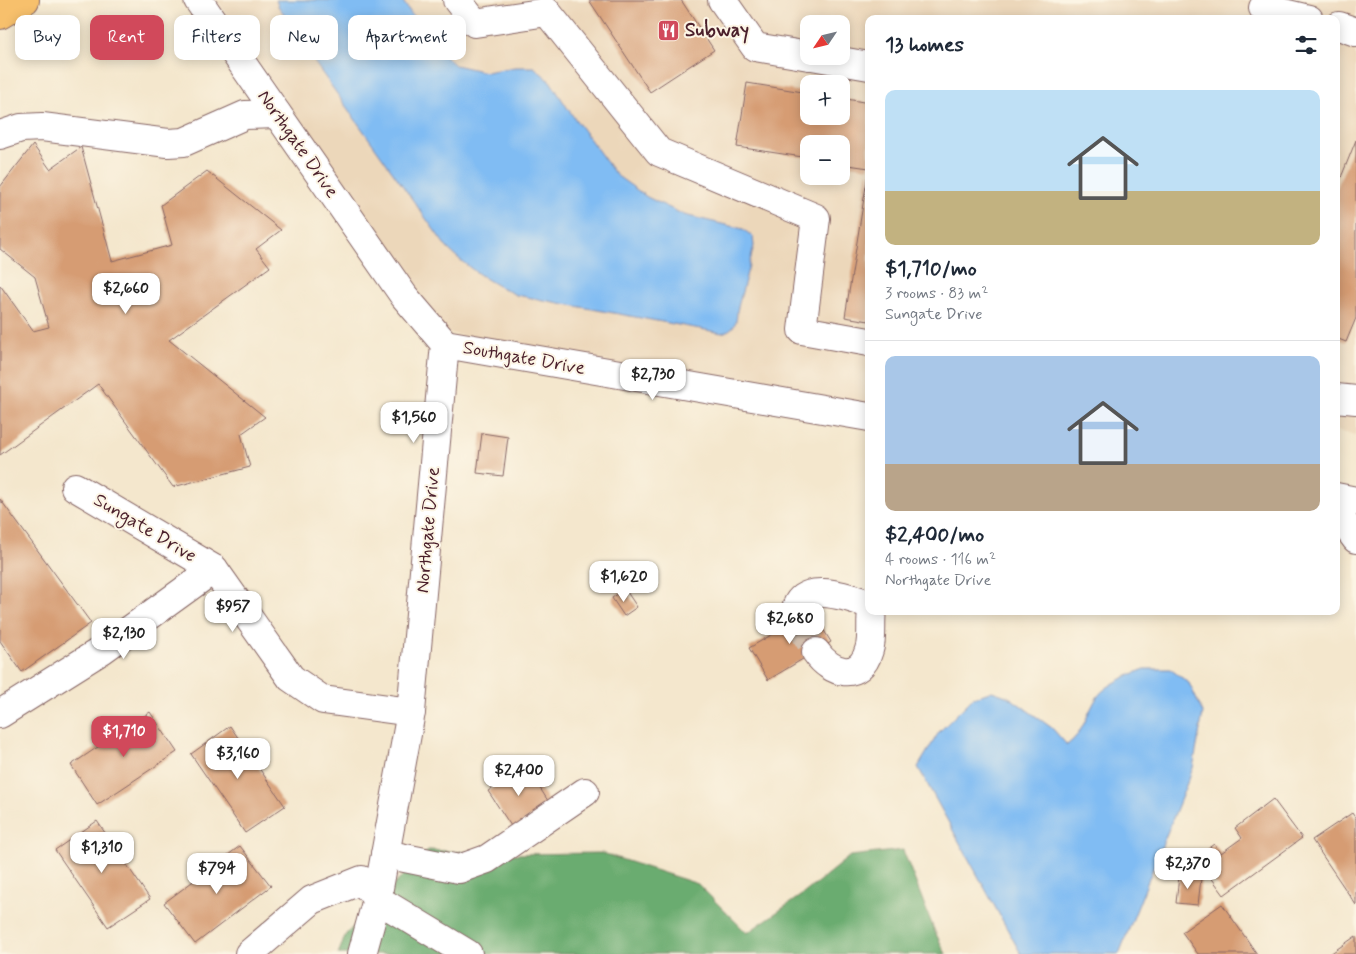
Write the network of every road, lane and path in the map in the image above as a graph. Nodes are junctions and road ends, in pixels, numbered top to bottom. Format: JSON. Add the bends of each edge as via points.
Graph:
{"nodes":[{"id":1,"x":25,"y":0,"type":"edge"},
{"id":2,"x":198,"y":0,"type":"edge"},
{"id":3,"x":457,"y":0,"type":"edge"},
{"id":4,"x":722,"y":0,"type":"edge"},
{"id":5,"x":1263,"y":9,"type":"edge"},
{"id":6,"x":0,"y":15,"type":"edge"},
{"id":7,"x":1291,"y":15,"type":"edge"},
{"id":8,"x":800,"y":54,"type":"edge"},
{"id":9,"x":850,"y":63,"type":"edge"},
{"id":10,"x":865,"y":65,"type":"edge"},
{"id":11,"x":278,"y":114,"type":"junction"},
{"id":12,"x":0,"y":135,"type":"edge"},
{"id":13,"x":865,"y":341,"type":"edge"},
{"id":14,"x":445,"y":344,"type":"junction"},
{"id":15,"x":1340,"y":398,"type":"edge"},
{"id":16,"x":1356,"y":400,"type":"edge"},
{"id":17,"x":865,"y":416,"type":"edge"},
{"id":18,"x":75,"y":487,"type":"dead end"},
{"id":19,"x":1340,"y":498,"type":"edge"},
{"id":20,"x":1356,"y":501,"type":"edge"},
{"id":21,"x":1340,"y":517,"type":"edge"},
{"id":22,"x":1356,"y":539,"type":"edge"},
{"id":23,"x":214,"y":569,"type":"junction"},
{"id":24,"x":865,"y":603,"type":"edge"},
{"id":25,"x":872,"y":615,"type":"edge"},
{"id":26,"x":796,"y":618,"type":"dead end"},
{"id":27,"x":816,"y":652,"type":"tunnel mouth"},
{"id":28,"x":2,"y":708,"type":"edge"},
{"id":29,"x":411,"y":712,"type":"junction"},
{"id":30,"x":585,"y":792,"type":"dead end"},
{"id":31,"x":385,"y":854,"type":"junction"},
{"id":32,"x":377,"y":899,"type":"junction"},
{"id":33,"x":249,"y":954,"type":"edge"},
{"id":34,"x":362,"y":954,"type":"edge"},
{"id":35,"x":468,"y":954,"type":"edge"}],
"edges":[{"from":1,"to":6,"type":"main road"},
{"from":2,"to":11,"type":"street","name":"Northgate Drive"},
{"from":3,"to":13,"type":"street","via":[[475,23],[547,12],[659,152],[816,218],[802,330]]},
{"from":4,"to":8,"type":"street","via":[[755,47]]},
{"from":5,"to":7,"type":"street"},
{"from":9,"to":10,"type":"street"},
{"from":11,"to":12,"type":"street","via":[[245,115],[184,142],[168,143],[42,127],[21,128]]},
{"from":11,"to":14,"type":"street","name":"Northgate Drive","via":[[404,296]]},
{"from":14,"to":17,"type":"street","name":"Southgate Drive"},
{"from":14,"to":29,"type":"street","name":"Northgate Drive"},
{"from":15,"to":16,"type":"street"},
{"from":18,"to":23,"type":"street","name":"Sungate Drive"},
{"from":19,"to":20,"type":"street"},
{"from":21,"to":22,"type":"street"},
{"from":23,"to":28,"type":"street","name":"Sungate Drive","via":[[102,650]]},
{"from":23,"to":29,"type":"street","name":"Sungate Drive","via":[[290,678],[323,700]]},
{"from":24,"to":26,"type":"street","via":[[818,592],[809,594],[799,603]]},
{"from":25,"to":27,"type":"street","via":[[869,652],[864,662],[853,671],[834,670]]},
{"from":29,"to":31,"type":"street","name":"Northgate Drive"},
{"from":30,"to":31,"type":"street","via":[[488,858],[459,869]]},
{"from":31,"to":32,"type":"street","name":"Northgate Drive"},
{"from":32,"to":33,"type":"street","via":[[362,880],[312,900]]},
{"from":32,"to":34,"type":"street","name":"Northgate Drive"},
{"from":32,"to":35,"type":"street"}]}
